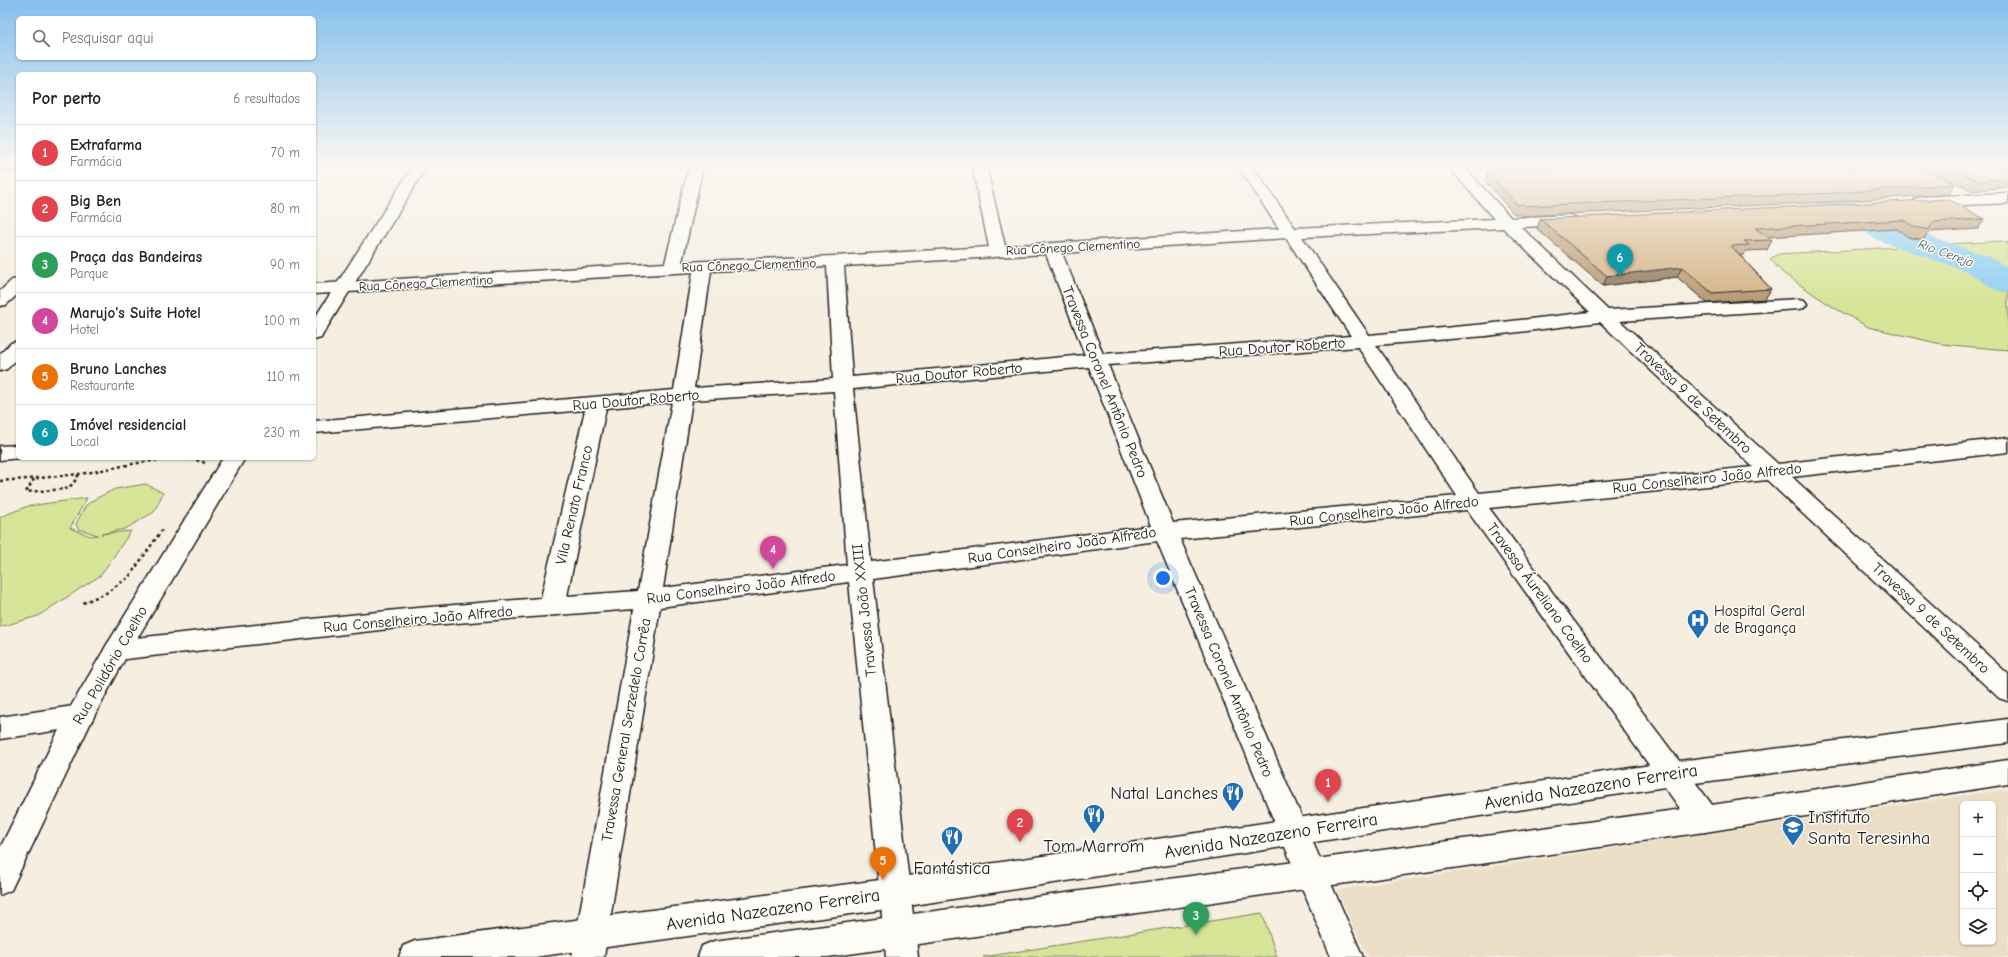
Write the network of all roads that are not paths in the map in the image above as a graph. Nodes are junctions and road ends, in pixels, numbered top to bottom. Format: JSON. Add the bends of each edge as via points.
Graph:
{"nodes":[{"id":1,"x":392,"y":211,"type":"edge"},
{"id":2,"x":685,"y":211,"type":"edge"},
{"id":3,"x":989,"y":211,"type":"edge"},
{"id":4,"x":1276,"y":211,"type":"edge"},
{"id":5,"x":1497,"y":211,"type":"edge"},
{"id":6,"x":1586,"y":220,"type":"edge"},
{"id":7,"x":1507,"y":223,"type":"junction"},
{"id":8,"x":1291,"y":233,"type":"junction"},
{"id":9,"x":1052,"y":249,"type":"junction"},
{"id":10,"x":998,"y":251,"type":"junction"},
{"id":11,"x":834,"y":261,"type":"junction"},
{"id":12,"x":703,"y":266,"type":"junction"},
{"id":13,"x":672,"y":268,"type":"junction"},
{"id":14,"x":16,"y":286,"type":"edge"},
{"id":15,"x":344,"y":288,"type":"junction"},
{"id":16,"x":316,"y":289,"type":"edge"},
{"id":17,"x":16,"y":301,"type":"edge"},
{"id":18,"x":0,"y":302,"type":"edge"},
{"id":19,"x":1798,"y":304,"type":"dead end"},
{"id":20,"x":1604,"y":316,"type":"junction"},
{"id":21,"x":316,"y":331,"type":"edge"},
{"id":22,"x":1363,"y":341,"type":"junction"},
{"id":23,"x":16,"y":349,"type":"edge"},
{"id":24,"x":1097,"y":360,"type":"junction"},
{"id":25,"x":0,"y":366,"type":"edge"},
{"id":26,"x":843,"y":384,"type":"junction"},
{"id":27,"x":684,"y":395,"type":"junction"},
{"id":28,"x":597,"y":403,"type":"junction"},
{"id":29,"x":316,"y":427,"type":"edge"},
{"id":30,"x":2008,"y":445,"type":"edge"},
{"id":31,"x":16,"y":452,"type":"edge"},
{"id":32,"x":0,"y":453,"type":"edge"},
{"id":33,"x":233,"y":460,"type":"edge"},
{"id":34,"x":1773,"y":472,"type":"junction"},
{"id":35,"x":1473,"y":502,"type":"junction"},
{"id":36,"x":1164,"y":532,"type":"junction"},
{"id":37,"x":860,"y":572,"type":"junction"},
{"id":38,"x":649,"y":599,"type":"junction"},
{"id":39,"x":552,"y":606,"type":"junction"},
{"id":40,"x":117,"y":650,"type":"junction"},
{"id":41,"x":2008,"y":690,"type":"edge"},
{"id":42,"x":80,"y":716,"type":"junction"},
{"id":43,"x":0,"y":728,"type":"edge"},
{"id":44,"x":2008,"y":731,"type":"edge"},
{"id":45,"x":2008,"y":772,"type":"edge"},
{"id":46,"x":1671,"y":774,"type":"junction"},
{"id":47,"x":1705,"y":819,"type":"junction"},
{"id":48,"x":1294,"y":833,"type":"junction"},
{"id":49,"x":1312,"y":874,"type":"junction"},
{"id":50,"x":0,"y":880,"type":"edge"},
{"id":51,"x":894,"y":893,"type":"junction"},
{"id":52,"x":901,"y":944,"type":"edge"},
{"id":53,"x":590,"y":946,"type":"edge"},
{"id":54,"x":415,"y":957,"type":"edge"},
{"id":55,"x":714,"y":957,"type":"edge"},
{"id":56,"x":1347,"y":957,"type":"edge"}],
"edges":[{"from":1,"to":15,"type":"street"},
{"from":2,"to":13,"type":"street"},
{"from":3,"to":10,"type":"street"},
{"from":4,"to":8,"type":"street","name":"Travessa Áureliano Coelho"},
{"from":5,"to":7,"type":"street","name":"Travessa 9 de Setembro"},
{"from":6,"to":7,"type":"street","name":"Rua Cônego Clementino"},
{"from":7,"to":8,"type":"street","name":"Rua Cônego Clementino"},
{"from":7,"to":20,"type":"street","name":"Travessa 9 de Setembro"},
{"from":8,"to":9,"type":"street","name":"Rua Cônego Clementino"},
{"from":8,"to":22,"type":"street","name":"Travessa Áureliano Coelho"},
{"from":9,"to":10,"type":"street","name":"Rua Cônego Clementino"},
{"from":9,"to":24,"type":"street","name":"Travessa Coronel Antônio Pedro"},
{"from":10,"to":11,"type":"street","name":"Rua Cônego Clementino"},
{"from":11,"to":12,"type":"street","name":"Rua Cônego Clementino"},
{"from":11,"to":26,"type":"street","name":"Travessa João XXIII"},
{"from":12,"to":13,"type":"street","name":"Rua Cônego Clementino"},
{"from":12,"to":27,"type":"street","name":"Travessa General Serzedelo Corrêa"},
{"from":13,"to":15,"type":"street","name":"Rua Cônego Clementino"},
{"from":14,"to":18,"type":"street"},
{"from":15,"to":16,"type":"street","name":"Rua Cônego Clementino"},
{"from":15,"to":21,"type":"street"},
{"from":17,"to":18,"type":"street"},
{"from":19,"to":20,"type":"street","name":"Rua Doutor Roberto"},
{"from":20,"to":22,"type":"street","name":"Rua Doutor Roberto"},
{"from":20,"to":34,"type":"street","name":"Travessa 9 de Setembro"},
{"from":22,"to":24,"type":"street","name":"Rua Doutor Roberto"},
{"from":22,"to":35,"type":"street","name":"Travessa Áureliano Coelho"},
{"from":23,"to":25,"type":"street"},
{"from":24,"to":26,"type":"street","name":"Rua Doutor Roberto"},
{"from":24,"to":36,"type":"street","name":"Travessa Coronel Antônio Pedro"},
{"from":26,"to":27,"type":"street","name":"Rua Doutor Roberto"},
{"from":26,"to":37,"type":"street","name":"Travessa João XXIII"},
{"from":27,"to":28,"type":"street","name":"Rua Doutor Roberto"},
{"from":27,"to":38,"type":"street","name":"Travessa General Serzedelo Corrêa"},
{"from":28,"to":29,"type":"street","name":"Rua Doutor Roberto"},
{"from":28,"to":39,"type":"street","name":"Vila Renato Franco"},
{"from":30,"to":34,"type":"street","name":"Rua Conselheiro João Alfredo"},
{"from":31,"to":32,"type":"street"},
{"from":33,"to":40,"type":"street","name":"Rua Polidório Coelho"},
{"from":34,"to":35,"type":"street","name":"Rua Conselheiro João Alfredo"},
{"from":34,"to":41,"type":"street","name":"Travessa 9 de Setembro"},
{"from":35,"to":36,"type":"street","name":"Rua Conselheiro João Alfredo"},
{"from":35,"to":46,"type":"street","name":"Travessa Áureliano Coelho"},
{"from":36,"to":37,"type":"street","name":"Rua Conselheiro João Alfredo"},
{"from":36,"to":48,"type":"street","name":"Travessa Coronel Antônio Pedro"},
{"from":37,"to":38,"type":"street","name":"Rua Conselheiro João Alfredo"},
{"from":37,"to":51,"type":"street","name":"Travessa João XXIII"},
{"from":38,"to":39,"type":"street","name":"Rua Conselheiro João Alfredo"},
{"from":38,"to":53,"type":"street","name":"Travessa General Serzedelo Corrêa"},
{"from":39,"to":40,"type":"street","name":"Rua Conselheiro João Alfredo","via":[[406,618]]},
{"from":40,"to":42,"type":"street","name":"Rua Polidório Coelho"},
{"from":42,"to":43,"type":"street"},
{"from":42,"to":50,"type":"street","name":"Rua Polidório Coelho"},
{"from":44,"to":46,"type":"street","name":"Avenida Nazeazeno Ferreira"},
{"from":45,"to":47,"type":"street"},
{"from":46,"to":47,"type":"street","name":"Travessa Áureliano Coelho"},
{"from":46,"to":48,"type":"street","name":"Avenida Nazeazeno Ferreira"},
{"from":47,"to":49,"type":"street"},
{"from":48,"to":49,"type":"street","name":"Travessa Coronel Antônio Pedro"},
{"from":48,"to":51,"type":"street","name":"Avenida Nazeazeno Ferreira"},
{"from":49,"to":52,"type":"street"},
{"from":49,"to":56,"type":"street","name":"Travessa Coronel Antônio Pedro"},
{"from":51,"to":52,"type":"street","name":"Travessa João XXIII"},
{"from":51,"to":53,"type":"street","name":"Avenida Nazeazeno Ferreira"},
{"from":52,"to":55,"type":"street"},
{"from":53,"to":54,"type":"street","name":"Avenida Nazeazeno Ferreira"}]}
